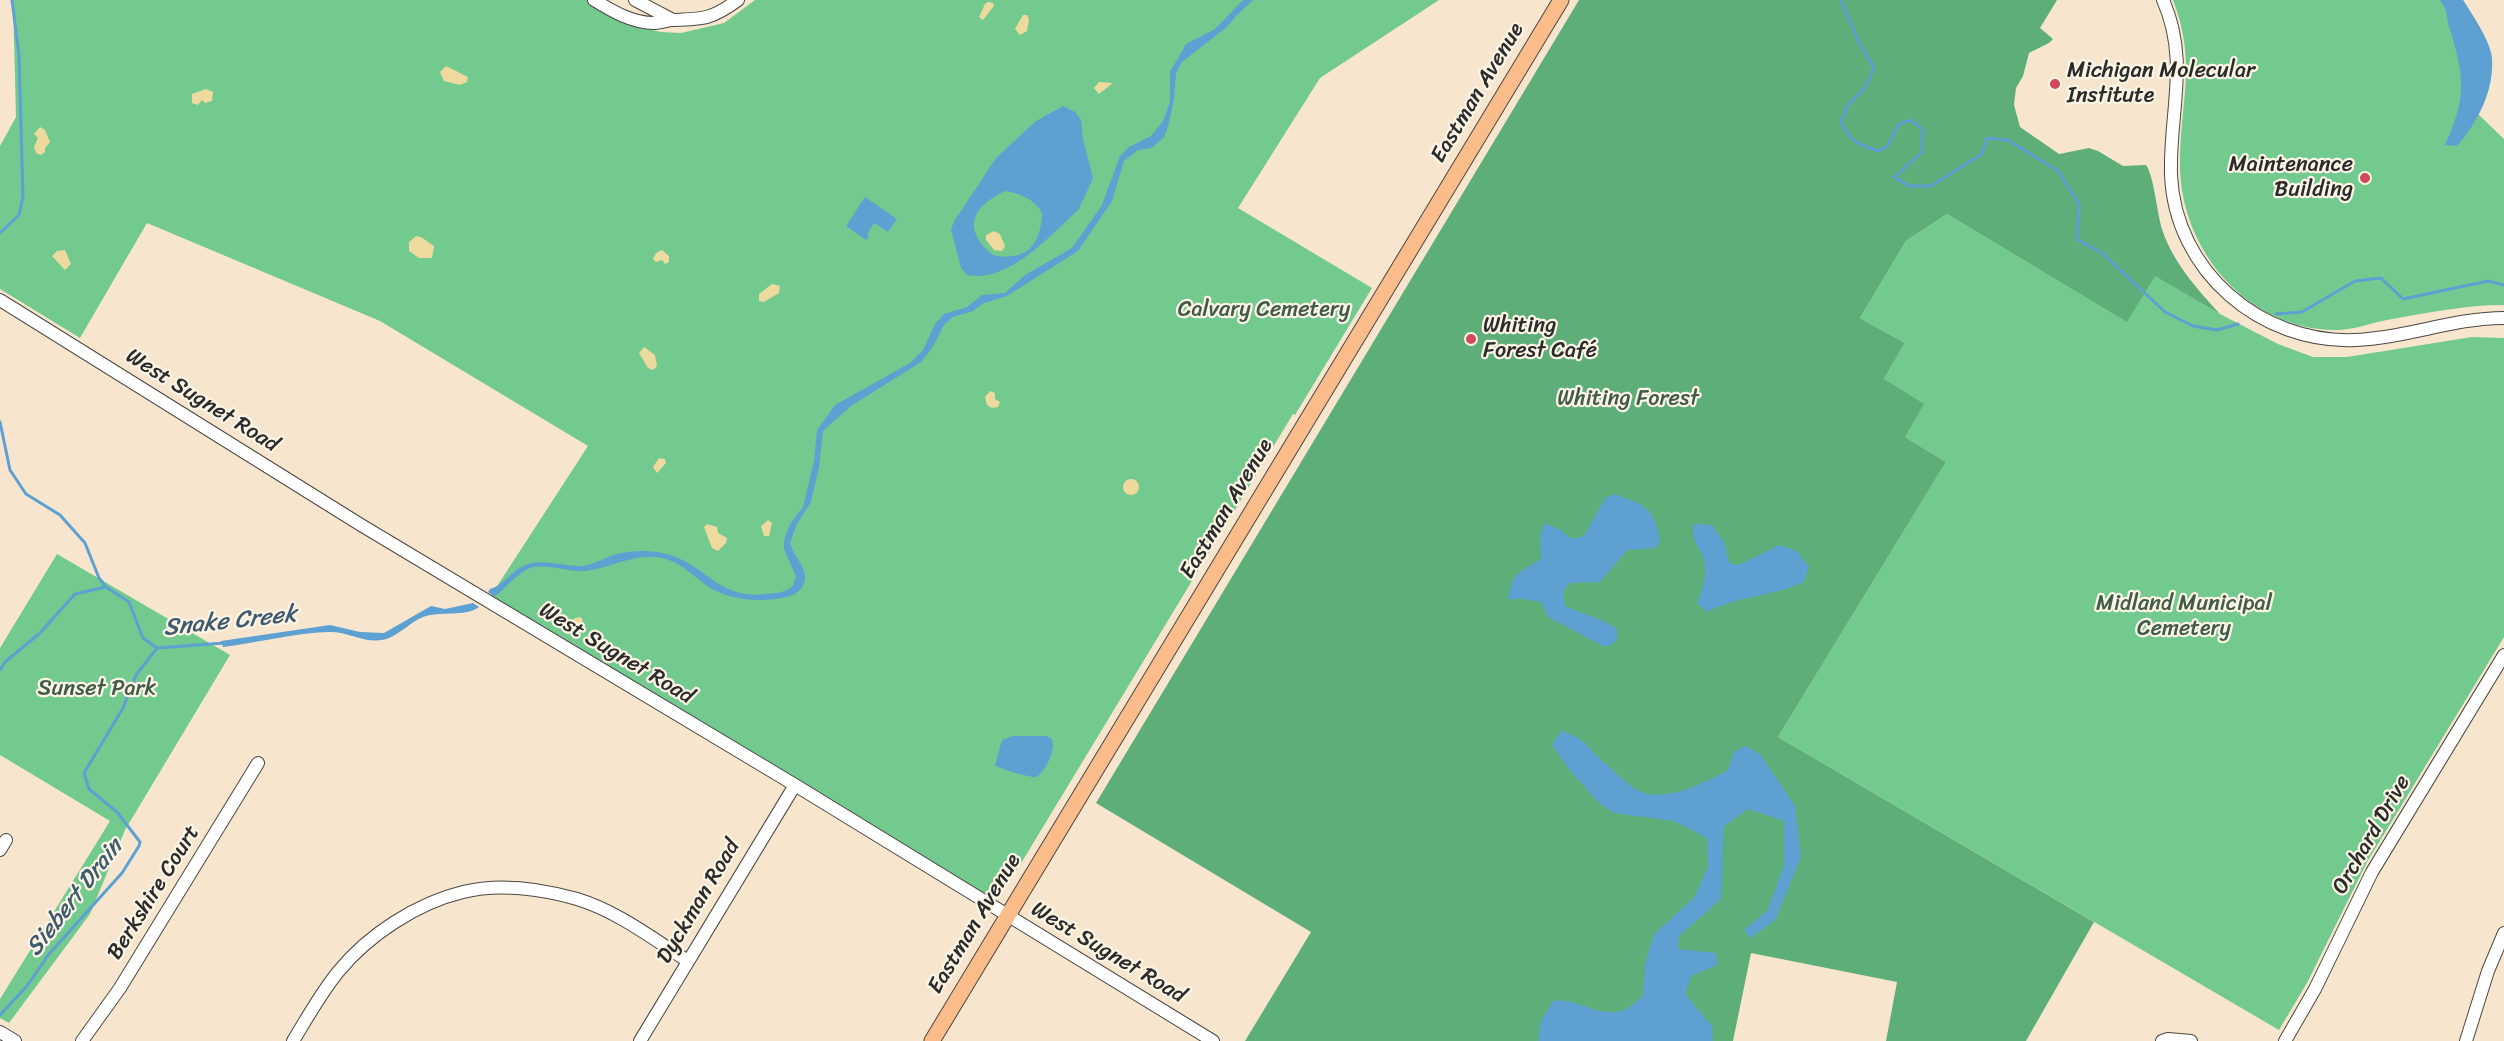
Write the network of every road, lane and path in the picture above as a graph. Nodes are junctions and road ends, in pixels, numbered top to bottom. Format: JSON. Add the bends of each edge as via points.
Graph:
{"nodes":[{"id":1,"x":594,"y":0,"type":"edge"},
{"id":2,"x":635,"y":0,"type":"edge"},
{"id":3,"x":738,"y":0,"type":"edge"},
{"id":4,"x":1561,"y":0,"type":"edge"},
{"id":5,"x":2163,"y":0,"type":"edge"},
{"id":6,"x":671,"y":20,"type":"junction"},
{"id":7,"x":0,"y":300,"type":"edge"},
{"id":8,"x":2504,"y":318,"type":"edge"},
{"id":9,"x":2504,"y":655,"type":"edge"},
{"id":10,"x":258,"y":763,"type":"dead end"},
{"id":11,"x":795,"y":785,"type":"junction"},
{"id":12,"x":1006,"y":916,"type":"junction"},
{"id":13,"x":2504,"y":933,"type":"edge"},
{"id":14,"x":688,"y":961,"type":"junction"},
{"id":15,"x":0,"y":1032,"type":"edge"},
{"id":16,"x":15,"y":1041,"type":"edge"},
{"id":17,"x":82,"y":1041,"type":"edge"},
{"id":18,"x":293,"y":1041,"type":"edge"},
{"id":19,"x":640,"y":1041,"type":"edge"},
{"id":20,"x":932,"y":1041,"type":"edge"},
{"id":21,"x":1213,"y":1041,"type":"edge"},
{"id":22,"x":2162,"y":1041,"type":"edge"},
{"id":23,"x":2191,"y":1041,"type":"edge"},
{"id":24,"x":2285,"y":1041,"type":"edge"},
{"id":25,"x":2466,"y":1041,"type":"edge"}],
"edges":[{"from":1,"to":6,"type":"street","via":[[636,21]]},
{"from":2,"to":6,"type":"street"},
{"from":3,"to":6,"type":"street","via":[[700,20]]},
{"from":4,"to":12,"type":"main road","name":"Eastman Avenue"},
{"from":5,"to":8,"type":"street","via":[[2177,47],[2171,177],[2177,213],[2200,263],[2224,291],[2274,324],[2340,340]]},
{"from":7,"to":11,"type":"street","name":"West Sugnet Road","via":[[361,525]]},
{"from":9,"to":24,"type":"street","name":"Orchard Drive","via":[[2372,872]]},
{"from":10,"to":17,"type":"street","name":"Berkshire Court","via":[[120,988]]},
{"from":11,"to":12,"type":"street","name":"West Sugnet Road"},
{"from":11,"to":14,"type":"street","name":"Dyckman Road"},
{"from":12,"to":20,"type":"main road","name":"Eastman Avenue"},
{"from":12,"to":21,"type":"street","name":"West Sugnet Road"},
{"from":13,"to":25,"type":"street"},
{"from":14,"to":18,"type":"street","via":[[612,914],[578,899],[506,887],[464,892],[418,909],[378,933],[339,971]]},
{"from":14,"to":19,"type":"street","name":"Dyckman Road"},
{"from":15,"to":16,"type":"street"},
{"from":22,"to":23,"type":"street"}]}
